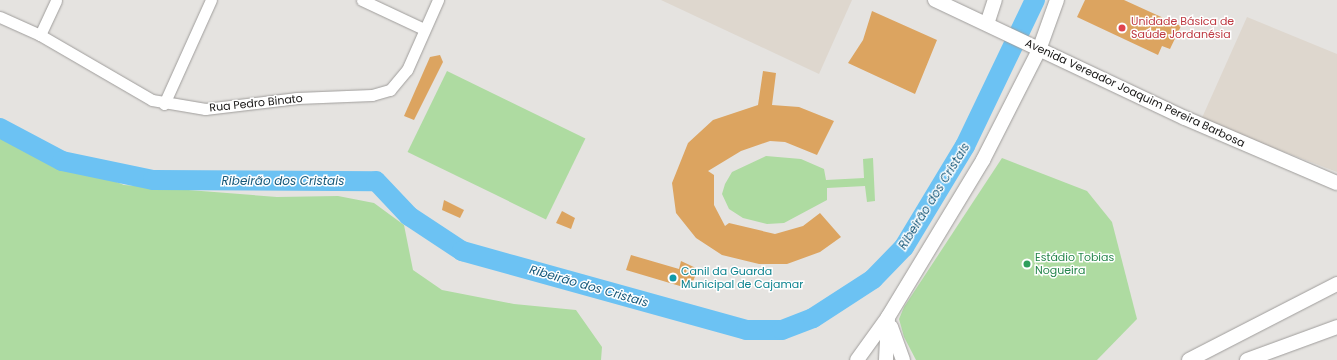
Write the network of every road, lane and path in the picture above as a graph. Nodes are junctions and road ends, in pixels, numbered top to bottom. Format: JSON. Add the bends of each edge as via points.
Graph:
{"nodes":[{"id":1,"x":56,"y":0,"type":"edge"},
{"id":2,"x":212,"y":0,"type":"edge"},
{"id":3,"x":362,"y":0,"type":"edge"},
{"id":4,"x":438,"y":0,"type":"edge"},
{"id":5,"x":935,"y":0,"type":"edge"},
{"id":6,"x":995,"y":0,"type":"edge"},
{"id":7,"x":1057,"y":0,"type":"edge"},
{"id":8,"x":0,"y":17,"type":"edge"},
{"id":9,"x":987,"y":24,"type":"junction"},
{"id":10,"x":424,"y":29,"type":"junction"},
{"id":11,"x":40,"y":35,"type":"junction"},
{"id":12,"x":1036,"y":49,"type":"junction"},
{"id":13,"x":164,"y":104,"type":"junction"},
{"id":14,"x":1337,"y":183,"type":"edge"},
{"id":15,"x":1337,"y":284,"type":"edge"},
{"id":16,"x":889,"y":319,"type":"junction"},
{"id":17,"x":1337,"y":326,"type":"edge"},
{"id":18,"x":857,"y":360,"type":"edge"},
{"id":19,"x":886,"y":360,"type":"edge"},
{"id":20,"x":903,"y":360,"type":"edge"},
{"id":21,"x":1189,"y":360,"type":"edge"},
{"id":22,"x":1247,"y":360,"type":"edge"}],
"edges":[{"from":1,"to":11,"type":"street"},
{"from":2,"to":13,"type":"street"},
{"from":3,"to":10,"type":"street"},
{"from":4,"to":10,"type":"street","name":"Rua Pedro Binato"},
{"from":5,"to":9,"type":"street","name":"Avenida Vereador Joaquim Pereira Barbosa"},
{"from":6,"to":9,"type":"street"},
{"from":7,"to":12,"type":"street"},
{"from":8,"to":11,"type":"street","name":"Rua Pedro Binato"},
{"from":9,"to":12,"type":"street","name":"Avenida Vereador Joaquim Pereira Barbosa"},
{"from":10,"to":13,"type":"street","name":"Rua Pedro Binato","via":[[403,78],[382,93],[205,109]]},
{"from":11,"to":13,"type":"street","name":"Rua Pedro Binato","via":[[135,92]]},
{"from":12,"to":14,"type":"street","name":"Avenida Vereador Joaquim Pereira Barbosa"},
{"from":12,"to":16,"type":"street","via":[[984,160]]},
{"from":15,"to":21,"type":"street"},
{"from":16,"to":18,"type":"street"},
{"from":16,"to":19,"type":"street"},
{"from":16,"to":20,"type":"street"},
{"from":17,"to":22,"type":"street"}]}
